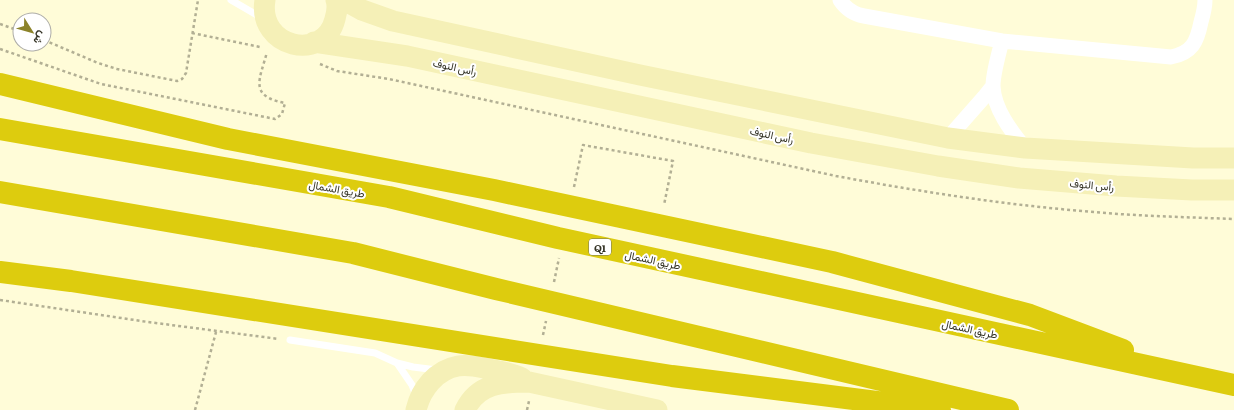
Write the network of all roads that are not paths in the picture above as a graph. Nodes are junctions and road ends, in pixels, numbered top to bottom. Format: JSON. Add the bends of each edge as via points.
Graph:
{"nodes":[{"id":1,"x":231,"y":0,"type":"edge"},
{"id":2,"x":336,"y":0,"type":"edge"},
{"id":3,"x":344,"y":0,"type":"edge"},
{"id":4,"x":840,"y":0,"type":"edge"},
{"id":5,"x":1205,"y":0,"type":"edge"},
{"id":6,"x":269,"y":26,"type":"edge"},
{"id":7,"x":1002,"y":40,"type":"junction"},
{"id":8,"x":314,"y":42,"type":"junction"},
{"id":9,"x":0,"y":84,"type":"edge"},
{"id":10,"x":993,"y":86,"type":"junction"},
{"id":11,"x":0,"y":129,"type":"edge"},
{"id":12,"x":948,"y":138,"type":"junction"},
{"id":13,"x":1025,"y":148,"type":"junction"},
{"id":14,"x":1234,"y":158,"type":"edge"},
{"id":15,"x":1234,"y":190,"type":"edge"},
{"id":16,"x":0,"y":192,"type":"edge"},
{"id":17,"x":0,"y":272,"type":"edge"},
{"id":18,"x":290,"y":340,"type":"road end"},
{"id":19,"x":397,"y":363,"type":"junction"},
{"id":20,"x":445,"y":370,"type":"junction"},
{"id":21,"x":1197,"y":377,"type":"junction"},
{"id":22,"x":1234,"y":385,"type":"edge"},
{"id":23,"x":530,"y":388,"type":"junction"},
{"id":24,"x":417,"y":406,"type":"edge"},
{"id":25,"x":465,"y":410,"type":"edge"},
{"id":26,"x":657,"y":410,"type":"edge"},
{"id":27,"x":940,"y":410,"type":"edge"},
{"id":28,"x":1008,"y":410,"type":"edge"}],
"edges":[{"from":1,"to":6,"type":"lane"},
{"from":2,"to":8,"type":"street","via":[[337,13],[330,31]]},
{"from":3,"to":12,"type":"street","via":[[362,10],[393,21]]},
{"from":4,"to":7,"type":"street","via":[[846,9],[854,14]]},
{"from":5,"to":7,"type":"street","via":[[1193,46],[1187,52],[1170,57]]},
{"from":6,"to":8,"type":"street","via":[[288,43],[301,45]]},
{"from":7,"to":10,"type":"street"},
{"from":8,"to":15,"type":"street","name":"رأس النوف","via":[[407,56],[811,143],[938,166],[1019,178],[1116,186]]},
{"from":9,"to":21,"type":"highway","via":[[228,139],[494,190],[832,262],[1030,315]]},
{"from":10,"to":12,"type":"street"},
{"from":10,"to":13,"type":"street","via":[[999,110]]},
{"from":11,"to":21,"type":"highway","name":"طريق الشمال","number":"Q1","via":[[389,197],[558,238]]},
{"from":12,"to":13,"type":"street"},
{"from":13,"to":14,"type":"street"},
{"from":16,"to":28,"type":"highway","via":[[353,253]]},
{"from":17,"to":27,"type":"highway","via":[[79,282],[672,376]]},
{"from":18,"to":19,"type":"lane","via":[[375,353]]},
{"from":19,"to":20,"type":"lane","via":[[424,369]]},
{"from":19,"to":24,"type":"lane","via":[[412,385]]},
{"from":20,"to":23,"type":"street","via":[[458,366],[472,366],[503,371],[512,374]]},
{"from":20,"to":24,"type":"street","via":[[433,378],[424,389]]},
{"from":21,"to":22,"type":"highway","name":"طريق الشمال","number":"Q1"},
{"from":23,"to":25,"type":"street","via":[[510,382],[494,384],[479,392],[467,404]]},
{"from":23,"to":26,"type":"street"}]}
